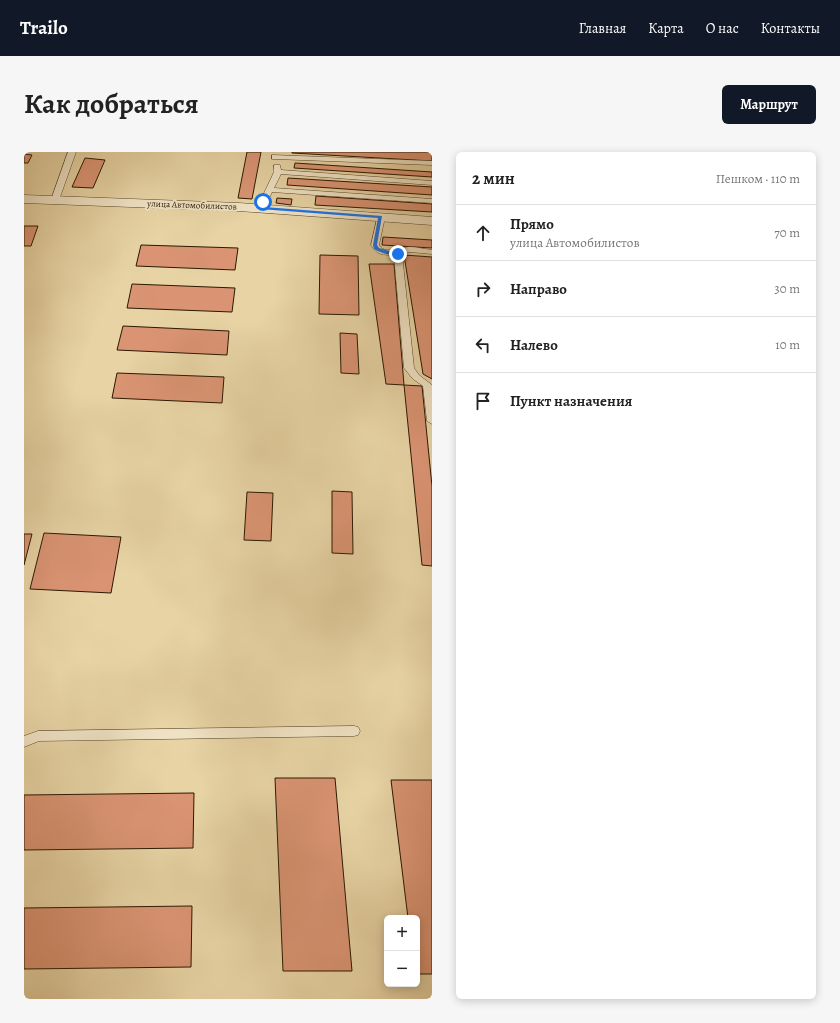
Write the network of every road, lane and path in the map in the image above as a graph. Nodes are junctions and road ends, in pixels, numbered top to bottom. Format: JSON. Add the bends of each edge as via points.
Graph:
{"nodes":[{"id":1,"x":72,"y":152,"type":"edge"},
{"id":2,"x":275,"y":154,"type":"edge"},
{"id":3,"x":432,"y":164,"type":"edge"},
{"id":4,"x":278,"y":172,"type":"junction"},
{"id":5,"x":432,"y":183,"type":"edge"},
{"id":6,"x":269,"y":190,"type":"junction"},
{"id":7,"x":24,"y":199,"type":"edge"},
{"id":8,"x":55,"y":200,"type":"junction"},
{"id":9,"x":432,"y":201,"type":"edge"},
{"id":10,"x":262,"y":208,"type":"junction"},
{"id":11,"x":380,"y":217,"type":"junction"},
{"id":12,"x":432,"y":221,"type":"edge"},
{"id":13,"x":432,"y":252,"type":"edge"},
{"id":14,"x":398,"y":254,"type":"junction"},
{"id":15,"x":432,"y":421,"type":"edge"},
{"id":16,"x":354,"y":731,"type":"dead end"},
{"id":17,"x":24,"y":742,"type":"edge"}],
"edges":[{"from":1,"to":8,"type":"lane"},
{"from":2,"to":3,"type":"lane"},
{"from":2,"to":4,"type":"lane"},
{"from":4,"to":5,"type":"lane"},
{"from":4,"to":6,"type":"lane"},
{"from":6,"to":9,"type":"lane"},
{"from":6,"to":10,"type":"lane"},
{"from":7,"to":8,"type":"street","name":"улица Автомобилистов"},
{"from":8,"to":10,"type":"street","name":"улица Автомобилистов"},
{"from":10,"to":11,"type":"street","name":"улица Автомобилистов"},
{"from":11,"to":12,"type":"street","name":"улица Автомобилистов"},
{"from":11,"to":14,"type":"lane","via":[[375,245],[383,252]]},
{"from":13,"to":14,"type":"lane","via":[[409,250]]},
{"from":14,"to":15,"type":"lane","via":[[409,368],[427,385]]},
{"from":16,"to":17,"type":"lane","via":[[38,736]]}]}
